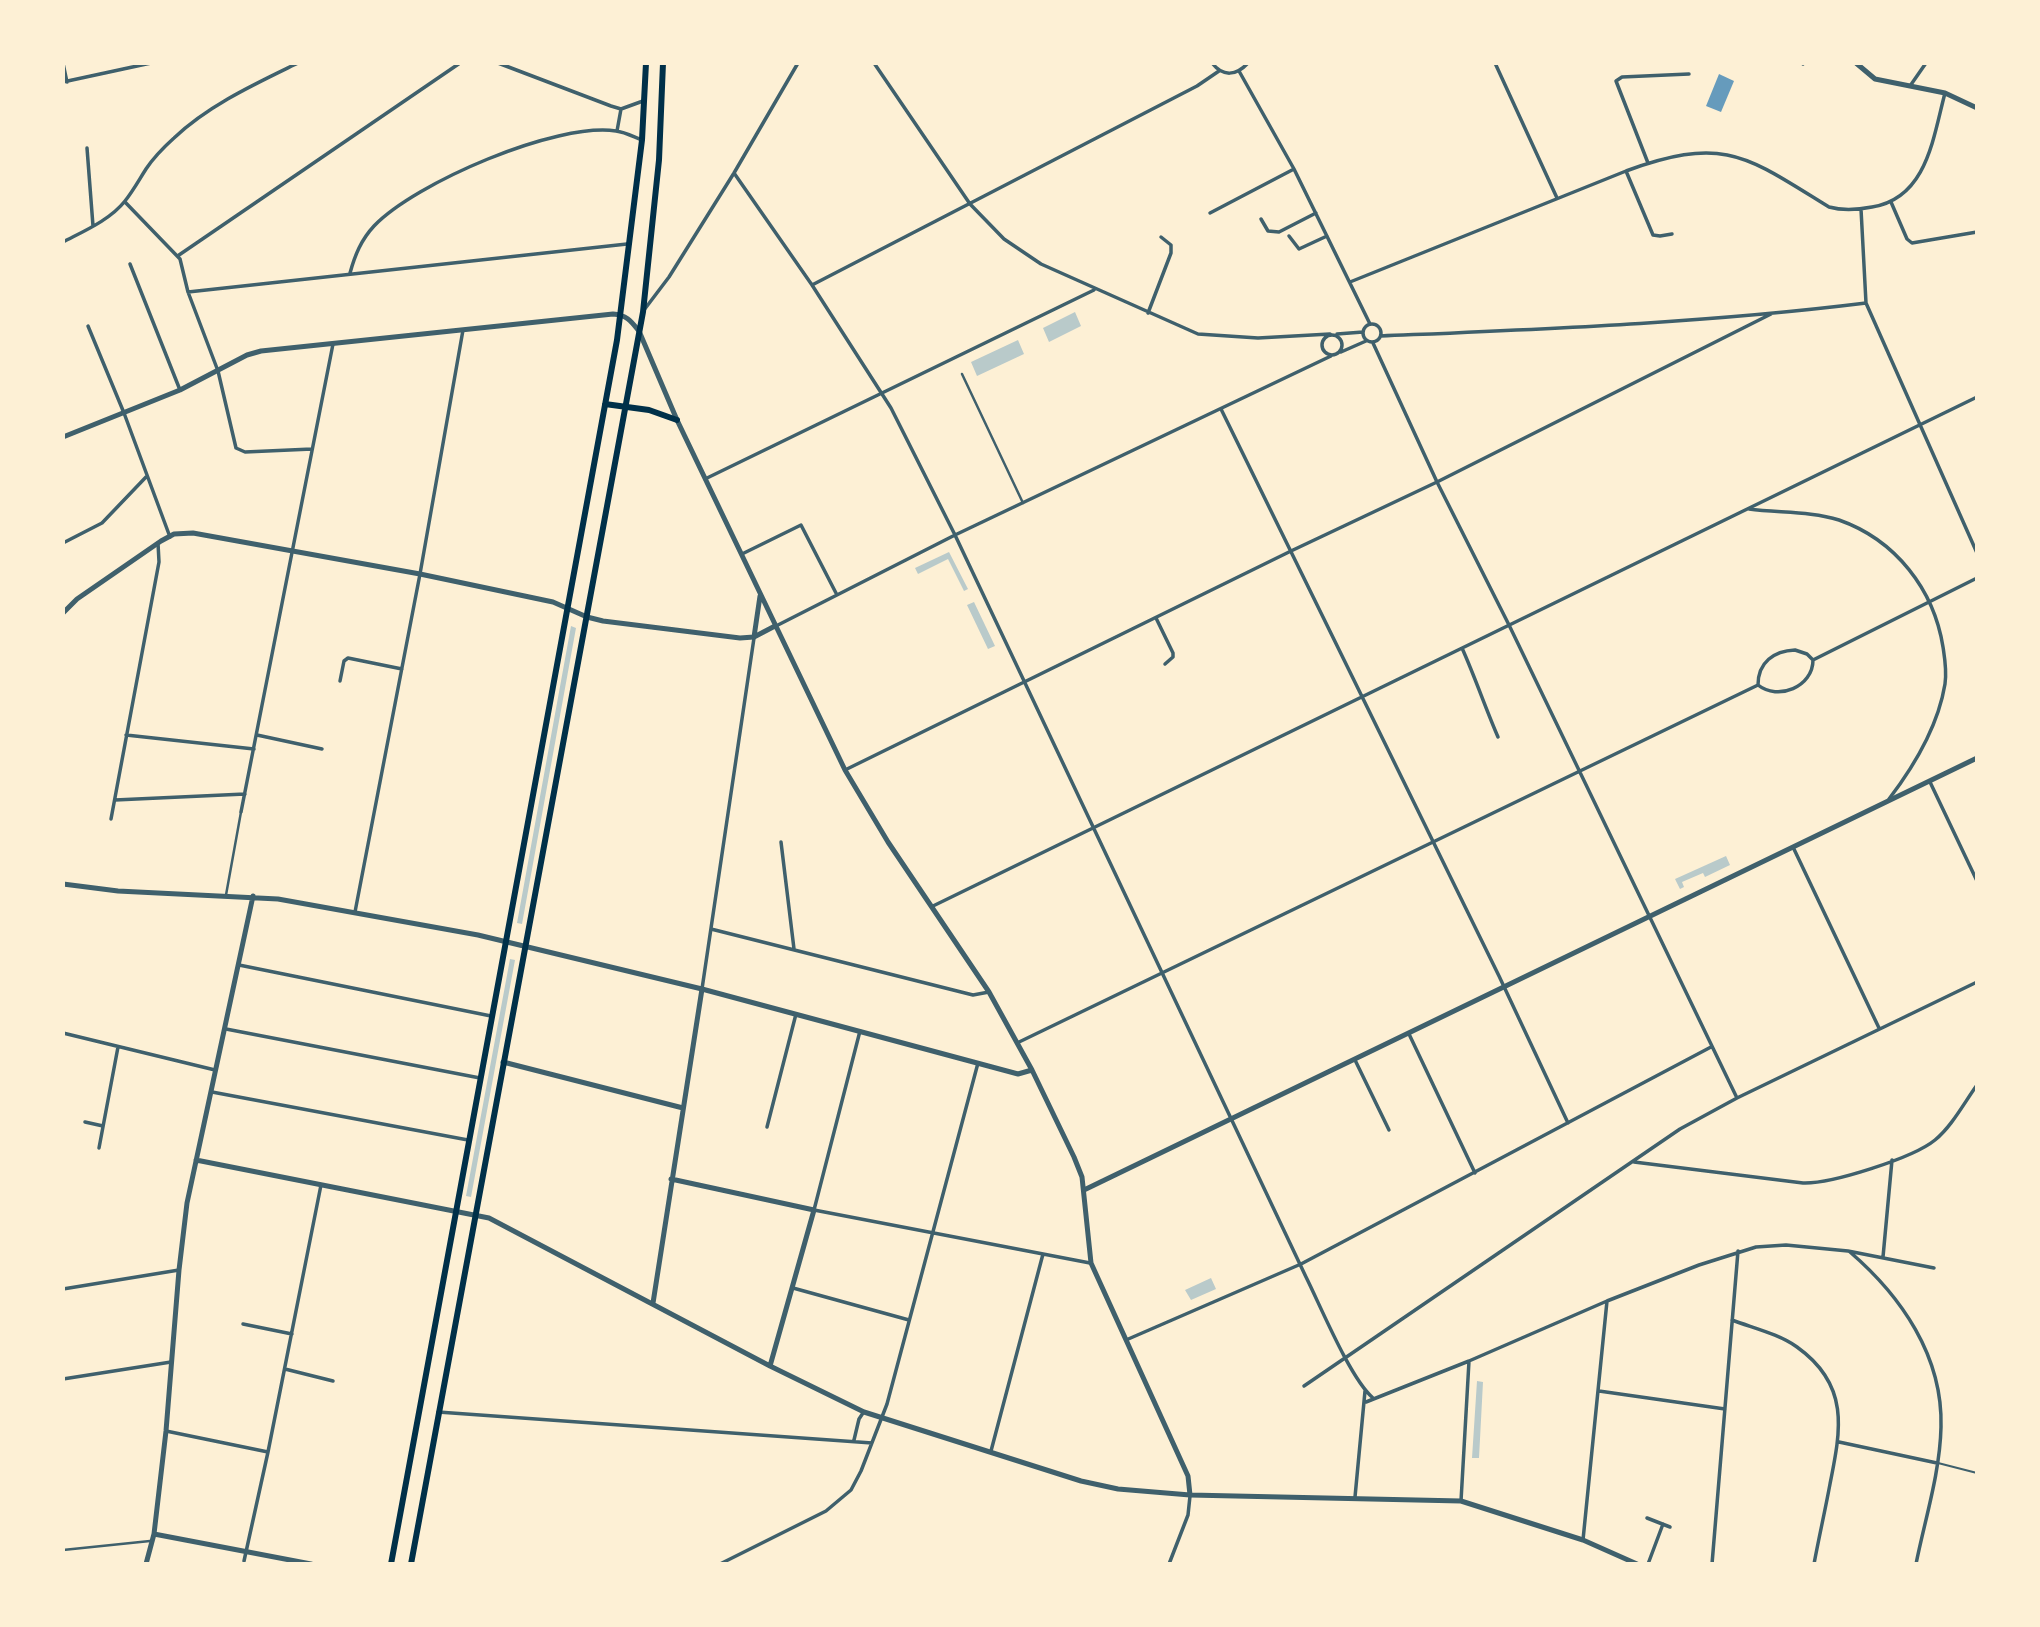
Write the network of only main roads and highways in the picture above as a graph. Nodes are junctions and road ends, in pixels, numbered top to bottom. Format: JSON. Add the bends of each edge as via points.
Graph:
{"nodes":[{"id":1,"x":646,"y":63,"type":"edge"},
{"id":2,"x":663,"y":63,"type":"edge"},
{"id":3,"x":605,"y":404,"type":"junction"},
{"id":4,"x":626,"y":406,"type":"junction"},
{"id":5,"x":677,"y":420,"type":"road end"},
{"id":6,"x":391,"y":1564,"type":"edge"},
{"id":7,"x":411,"y":1564,"type":"edge"}],
"edges":[{"from":1,"to":3,"type":"main road","via":[[630,244]]},
{"from":2,"to":4,"type":"main road","via":[[659,160],[643,312]]},
{"from":3,"to":4,"type":"main road"},
{"from":3,"to":6,"type":"main road"},
{"from":4,"to":5,"type":"main road"},
{"from":4,"to":7,"type":"main road"}]}
